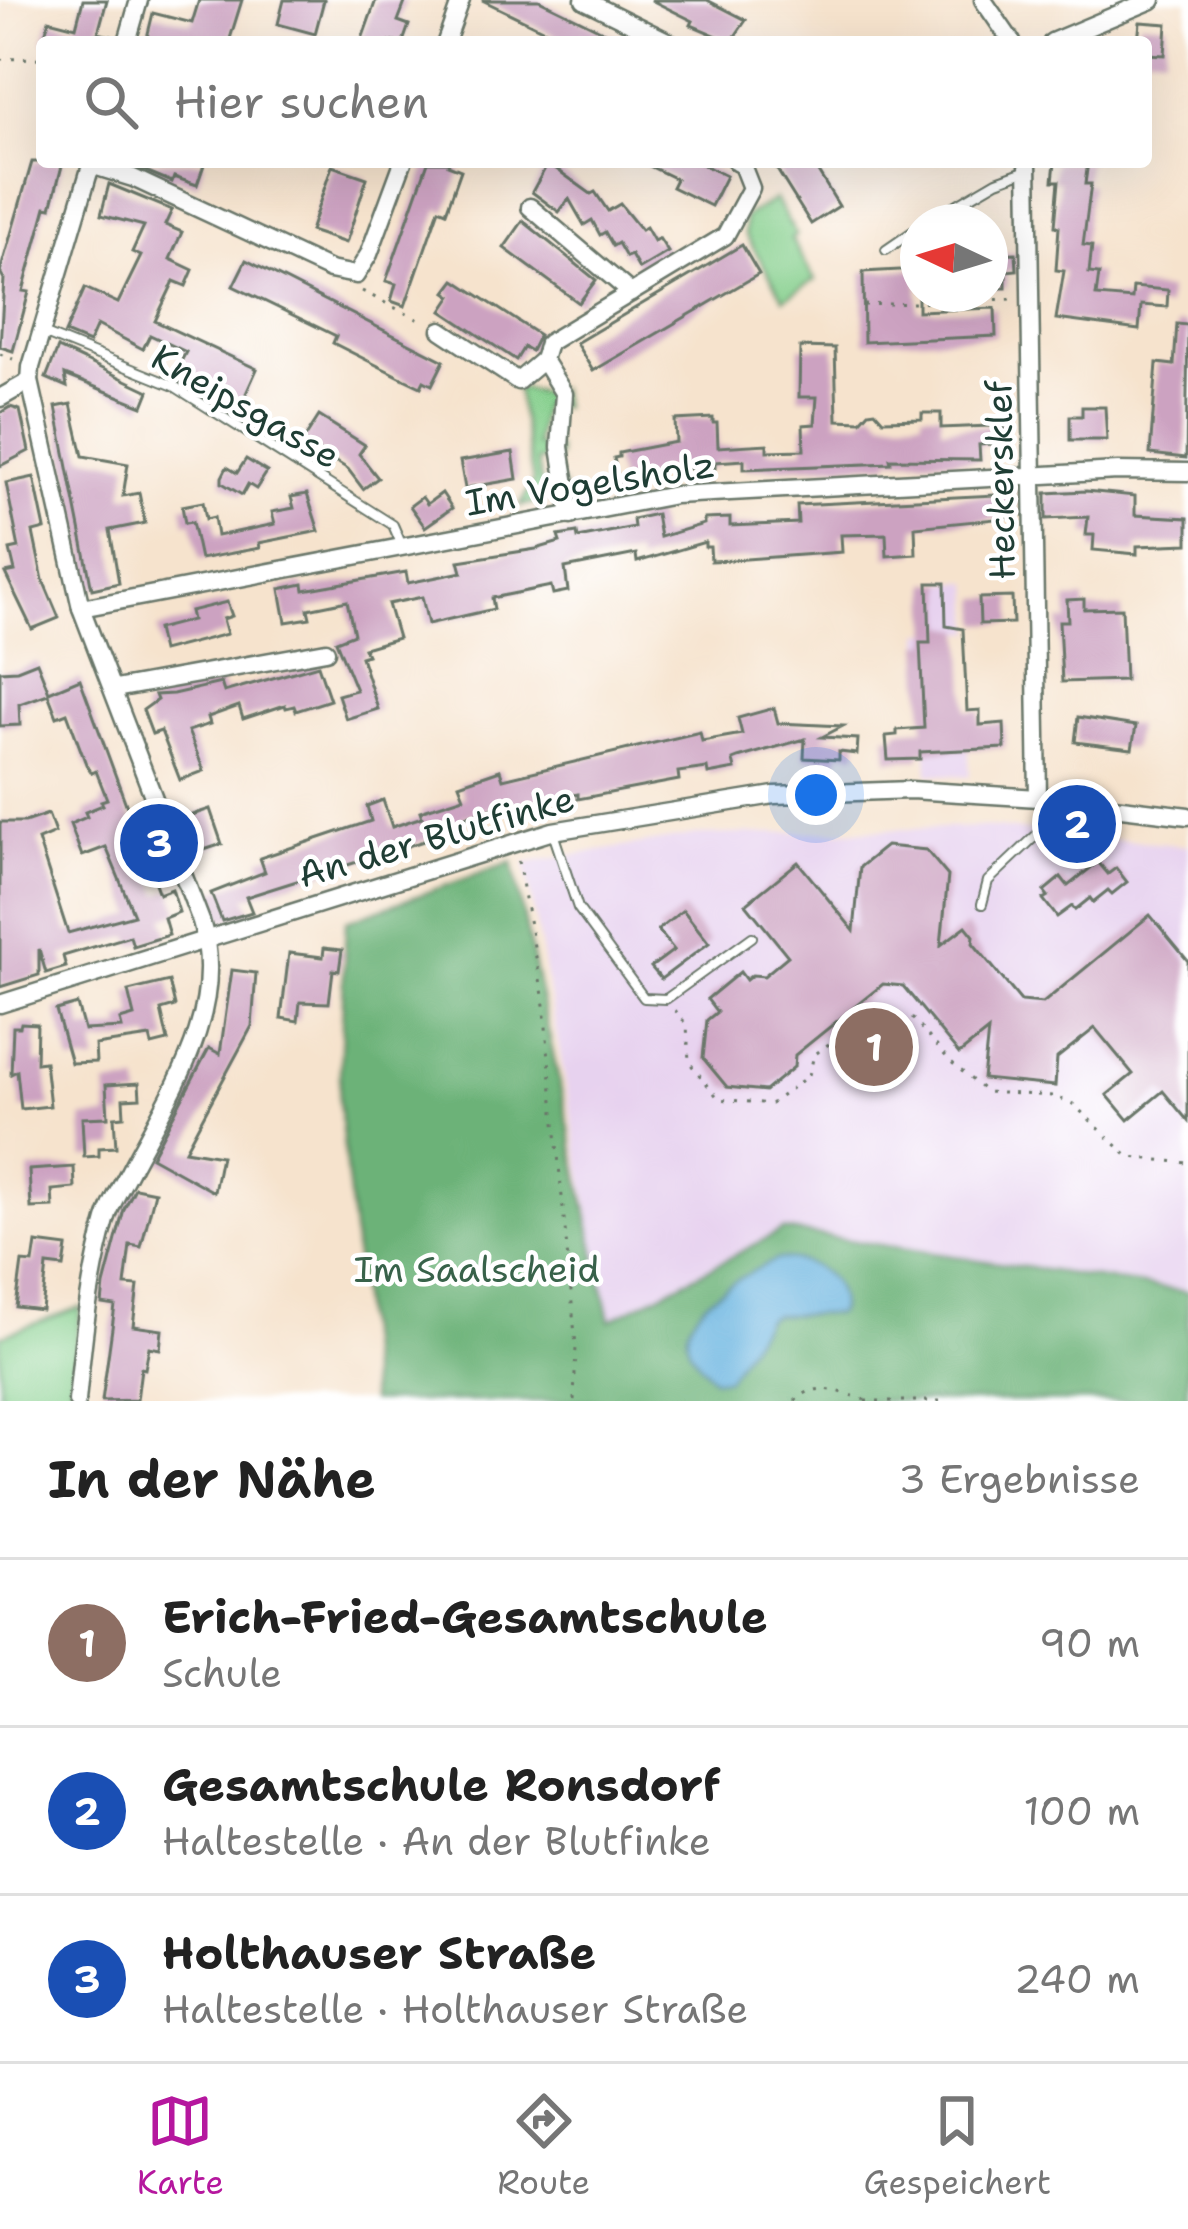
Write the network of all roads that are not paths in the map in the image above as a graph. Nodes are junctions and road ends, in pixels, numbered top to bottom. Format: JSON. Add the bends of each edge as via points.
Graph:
{"nodes":[{"id":1,"x":139,"y":0,"type":"edge"},
{"id":2,"x":461,"y":0,"type":"edge"},
{"id":3,"x":584,"y":0,"type":"edge"},
{"id":4,"x":982,"y":0,"type":"edge"},
{"id":5,"x":1152,"y":0,"type":"edge"},
{"id":6,"x":129,"y":36,"type":"edge"},
{"id":7,"x":448,"y":36,"type":"edge"},
{"id":8,"x":657,"y":36,"type":"edge"},
{"id":9,"x":1008,"y":36,"type":"edge"},
{"id":10,"x":1066,"y":36,"type":"edge"},
{"id":11,"x":91,"y":168,"type":"edge"},
{"id":12,"x":104,"y":168,"type":"edge"},
{"id":13,"x":401,"y":168,"type":"edge"},
{"id":14,"x":743,"y":168,"type":"edge"},
{"id":15,"x":1024,"y":168,"type":"edge"},
{"id":16,"x":1028,"y":168,"type":"edge"},
{"id":17,"x":958,"y":204,"type":"edge"},
{"id":18,"x":530,"y":207,"type":"dead end"},
{"id":19,"x":900,"y":240,"type":"edge"},
{"id":20,"x":886,"y":250,"type":"dead end"},
{"id":21,"x":632,"y":293,"type":"junction"},
{"id":22,"x":441,"y":330,"type":"road end"},
{"id":23,"x":43,"y":333,"type":"junction"},
{"id":24,"x":543,"y":360,"type":"junction"},
{"id":25,"x":31,"y":374,"type":"junction"},
{"id":26,"x":0,"y":398,"type":"edge"},
{"id":27,"x":1188,"y":472,"type":"edge"},
{"id":28,"x":1033,"y":477,"type":"junction"},
{"id":29,"x":571,"y":516,"type":"junction"},
{"id":30,"x":403,"y":549,"type":"junction"},
{"id":31,"x":81,"y":608,"type":"junction"},
{"id":32,"x":326,"y":651,"type":"dead end"},
{"id":33,"x":115,"y":689,"type":"junction"},
{"id":34,"x":1038,"y":798,"type":"junction"},
{"id":35,"x":1188,"y":817,"type":"edge"},
{"id":36,"x":1046,"y":827,"type":"dead end"},
{"id":37,"x":553,"y":831,"type":"junction"},
{"id":38,"x":982,"y":904,"type":"dead end"},
{"id":39,"x":752,"y":937,"type":"dead end"},
{"id":40,"x":207,"y":939,"type":"junction"},
{"id":41,"x":0,"y":1004,"type":"edge"},
{"id":42,"x":77,"y":1401,"type":"edge"}],
"edges":[{"from":1,"to":6,"type":"street"},
{"from":2,"to":7,"type":"street"},
{"from":3,"to":8,"type":"street"},
{"from":4,"to":9,"type":"street"},
{"from":5,"to":10,"type":"street"},
{"from":11,"to":23,"type":"street"},
{"from":12,"to":13,"type":"street","via":[[356,275]]},
{"from":14,"to":21,"type":"street","via":[[752,188],[725,236]]},
{"from":15,"to":17,"type":"lane"},
{"from":16,"to":28,"type":"street","name":"Heckersklef"},
{"from":18,"to":21,"type":"street"},
{"from":19,"to":20,"type":"lane"},
{"from":21,"to":24,"type":"street","via":[[548,343]]},
{"from":22,"to":24,"type":"street","via":[[518,381]]},
{"from":23,"to":25,"type":"street"},
{"from":23,"to":30,"type":"lane","name":"Kneipsgasse","via":[[174,386],[393,526]]},
{"from":24,"to":29,"type":"street","via":[[564,394],[560,447]]},
{"from":25,"to":26,"type":"street"},
{"from":25,"to":31,"type":"street"},
{"from":27,"to":28,"type":"street","name":"Im Vogelsholz"},
{"from":28,"to":29,"type":"street","name":"Im Vogelsholz","via":[[675,495]]},
{"from":28,"to":34,"type":"street","name":"Heckersklef"},
{"from":29,"to":30,"type":"street","name":"Im Vogelsholz"},
{"from":30,"to":31,"type":"street","name":"Im Vogelsholz"},
{"from":31,"to":33,"type":"street"},
{"from":32,"to":33,"type":"street"},
{"from":33,"to":40,"type":"street"},
{"from":34,"to":35,"type":"street","name":"An der Blutfinke"},
{"from":34,"to":37,"type":"street","name":"An der Blutfinke","via":[[911,790],[774,794]]},
{"from":36,"to":38,"type":"lane","via":[[988,880]]},
{"from":37,"to":39,"type":"lane","via":[[578,908],[650,1000],[666,999]]},
{"from":37,"to":40,"type":"street","name":"An der Blutfinke"},
{"from":40,"to":41,"type":"street","name":"An der Blutfinke"},
{"from":40,"to":42,"type":"street","via":[[204,1012],[192,1051],[107,1215]]}]}
